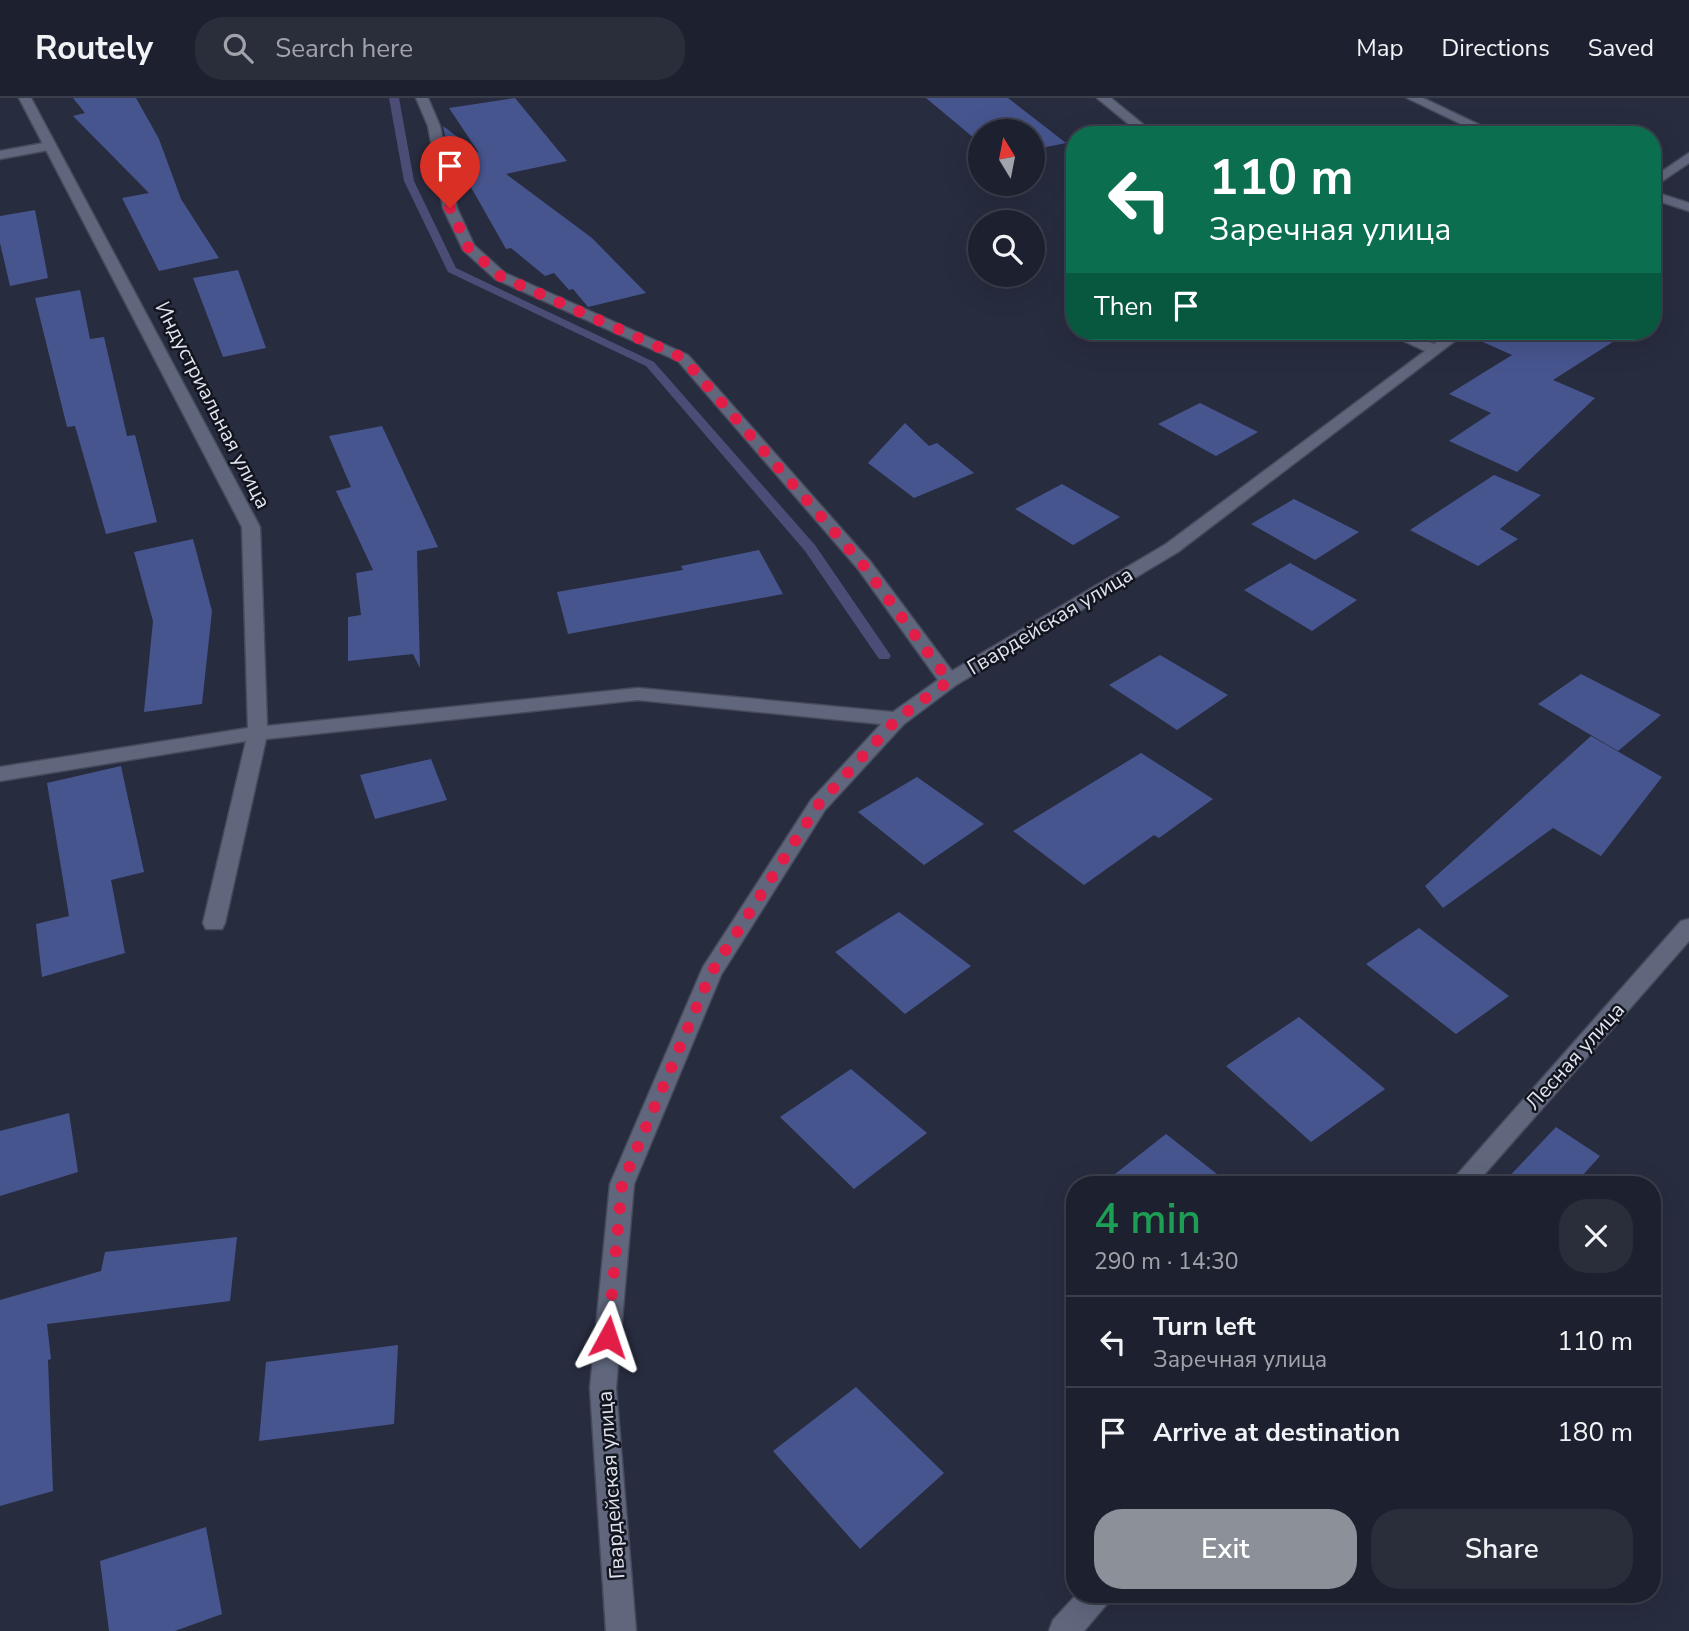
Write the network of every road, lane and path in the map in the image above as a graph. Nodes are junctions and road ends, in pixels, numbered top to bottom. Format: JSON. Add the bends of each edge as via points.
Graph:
{"nodes":[{"id":1,"x":25,"y":98,"type":"edge"},
{"id":2,"x":422,"y":98,"type":"edge"},
{"id":3,"x":1103,"y":98,"type":"edge"},
{"id":4,"x":1413,"y":98,"type":"edge"},
{"id":5,"x":1139,"y":126,"type":"edge"},
{"id":6,"x":1475,"y":126,"type":"edge"},
{"id":7,"x":48,"y":146,"type":"junction"},
{"id":8,"x":0,"y":155,"type":"edge"},
{"id":9,"x":1689,"y":157,"type":"edge"},
{"id":10,"x":1661,"y":177,"type":"edge"},
{"id":11,"x":1661,"y":198,"type":"edge"},
{"id":12,"x":1689,"y":207,"type":"edge"},
{"id":13,"x":1412,"y":340,"type":"edge"},
{"id":14,"x":1450,"y":340,"type":"edge"},
{"id":15,"x":1437,"y":350,"type":"junction"},
{"id":16,"x":949,"y":681,"type":"junction"},
{"id":17,"x":897,"y":719,"type":"junction"},
{"id":18,"x":258,"y":733,"type":"junction"},
{"id":19,"x":0,"y":774,"type":"edge"},
{"id":20,"x":214,"y":923,"type":"dead end"},
{"id":21,"x":1689,"y":928,"type":"edge"},
{"id":22,"x":1469,"y":1176,"type":"edge"},
{"id":23,"x":1089,"y":1603,"type":"edge"},
{"id":24,"x":621,"y":1631,"type":"edge"},
{"id":25,"x":1064,"y":1631,"type":"edge"}],
"edges":[{"from":1,"to":7,"type":"street","name":"Индустриальная улица"},
{"from":2,"to":16,"type":"street","via":[[434,126],[450,208],[468,247],[500,276],[683,358],[863,565]]},
{"from":3,"to":5,"type":"street"},
{"from":4,"to":6,"type":"street"},
{"from":7,"to":8,"type":"street"},
{"from":7,"to":18,"type":"street","name":"Индустриальная улица","via":[[251,527]]},
{"from":9,"to":10,"type":"street"},
{"from":11,"to":12,"type":"street"},
{"from":13,"to":15,"type":"street"},
{"from":14,"to":15,"type":"street","name":"Гвардейская улица"},
{"from":15,"to":16,"type":"street","name":"Гвардейская улица","via":[[1172,548]]},
{"from":16,"to":17,"type":"street","name":"Гвардейская улица"},
{"from":17,"to":18,"type":"street","via":[[638,694]]},
{"from":17,"to":24,"type":"street","name":"Гвардейская улица","via":[[818,805],[711,973],[622,1184],[603,1388]]},
{"from":18,"to":19,"type":"street"},
{"from":18,"to":20,"type":"street","name":"Индустриальная улица"},
{"from":21,"to":22,"type":"street","name":"Лесная улица"},
{"from":23,"to":25,"type":"street"}]}
